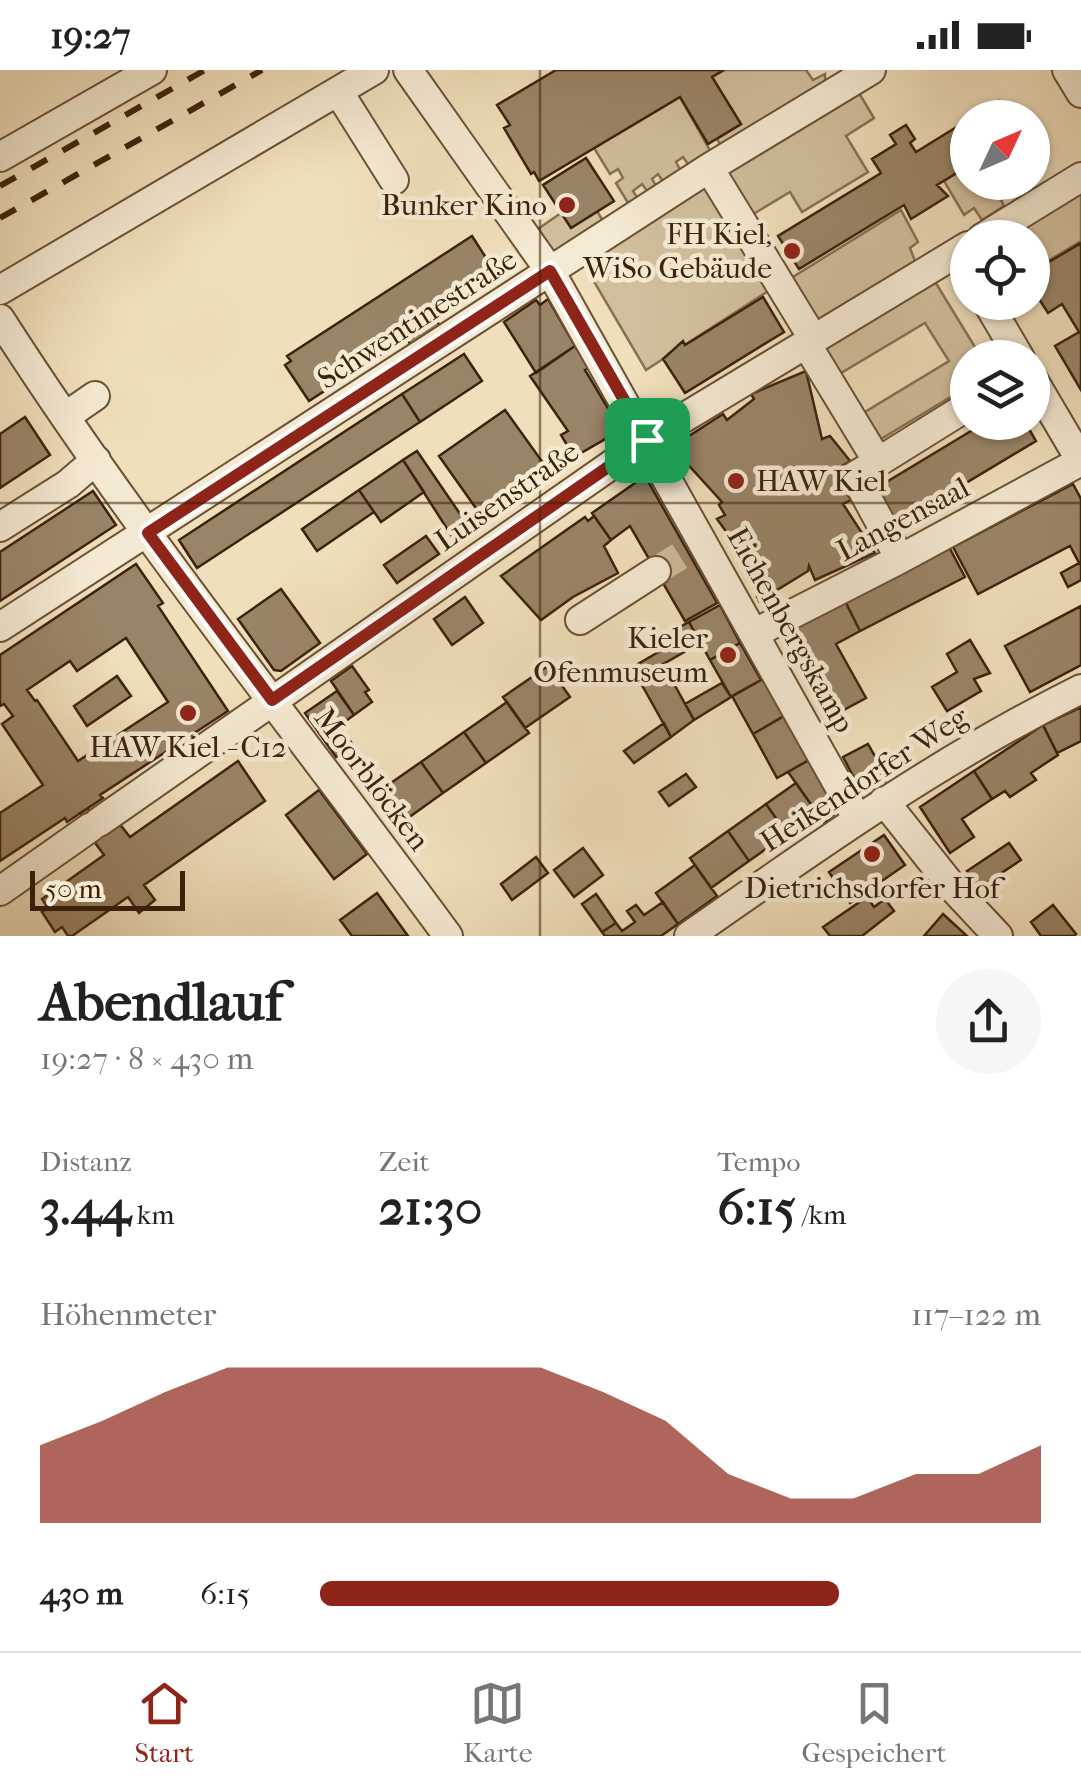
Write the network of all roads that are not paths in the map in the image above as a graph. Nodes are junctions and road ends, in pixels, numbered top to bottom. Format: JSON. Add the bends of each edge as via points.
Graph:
{"nodes":[{"id":1,"x":152,"y":70,"type":"edge"},
{"id":2,"x":374,"y":70,"type":"edge"},
{"id":3,"x":408,"y":70,"type":"edge"},
{"id":4,"x":871,"y":70,"type":"edge"},
{"id":5,"x":1067,"y":70,"type":"edge"},
{"id":6,"x":338,"y":91,"type":"junction"},
{"id":7,"x":1081,"y":92,"type":"edge"},
{"id":8,"x":0,"y":157,"type":"edge"},
{"id":9,"x":709,"y":168,"type":"junction"},
{"id":10,"x":1081,"y":177,"type":"edge"},
{"id":11,"x":394,"y":180,"type":"dead end"},
{"id":12,"x":1011,"y":220,"type":"edge"},
{"id":13,"x":950,"y":264,"type":"edge"},
{"id":14,"x":550,"y":271,"type":"junction"},
{"id":15,"x":0,"y":290,"type":"edge"},
{"id":16,"x":0,"y":319,"type":"edge"},
{"id":17,"x":811,"y":342,"type":"junction"},
{"id":18,"x":95,"y":396,"type":"dead end"},
{"id":19,"x":1050,"y":404,"type":"edge"},
{"id":20,"x":66,"y":416,"type":"junction"},
{"id":21,"x":950,"y":417,"type":"edge"},
{"id":22,"x":647,"y":440,"type":"junction"},
{"id":23,"x":1077,"y":444,"type":"edge"},
{"id":24,"x":96,"y":460,"type":"junction"},
{"id":25,"x":878,"y":462,"type":"junction"},
{"id":26,"x":0,"y":527,"type":"edge"},
{"id":27,"x":148,"y":533,"type":"junction"},
{"id":28,"x":900,"y":560,"type":"junction"},
{"id":29,"x":656,"y":571,"type":"tunnel mouth"},
{"id":30,"x":580,"y":620,"type":"dead end"},
{"id":31,"x":0,"y":627,"type":"edge"},
{"id":32,"x":755,"y":633,"type":"junction"},
{"id":33,"x":1081,"y":688,"type":"edge"},
{"id":34,"x":272,"y":700,"type":"junction"},
{"id":35,"x":884,"y":801,"type":"junction"},
{"id":36,"x":858,"y":818,"type":"junction"},
{"id":37,"x":0,"y":891,"type":"edge"},
{"id":38,"x":448,"y":936,"type":"edge"},
{"id":39,"x":689,"y":936,"type":"edge"},
{"id":40,"x":998,"y":936,"type":"edge"}],
"edges":[{"from":1,"to":8,"type":"street"},
{"from":2,"to":6,"type":"street"},
{"from":3,"to":14,"type":"street","name":"Eichenbergskamp"},
{"from":4,"to":9,"type":"street","name":"Schwentinestraße"},
{"from":5,"to":7,"type":"street"},
{"from":6,"to":11,"type":"street"},
{"from":6,"to":15,"type":"street"},
{"from":9,"to":14,"type":"street","name":"Schwentinestraße"},
{"from":9,"to":17,"type":"street"},
{"from":10,"to":12,"type":"street"},
{"from":13,"to":17,"type":"street","name":"Luisenstraße"},
{"from":14,"to":22,"type":"street","name":"Eichenbergskamp"},
{"from":14,"to":27,"type":"street","name":"Schwentinestraße"},
{"from":16,"to":20,"type":"street","name":"Moorblöcken"},
{"from":17,"to":22,"type":"street","name":"Luisenstraße"},
{"from":17,"to":25,"type":"street"},
{"from":18,"to":20,"type":"street"},
{"from":19,"to":23,"type":"street"},
{"from":20,"to":24,"type":"street","name":"Moorblöcken"},
{"from":21,"to":25,"type":"street"},
{"from":22,"to":32,"type":"street","name":"Eichenbergskamp","via":[[696,546]]},
{"from":22,"to":34,"type":"street","name":"Luisenstraße"},
{"from":23,"to":28,"type":"street","name":"Langensaal"},
{"from":24,"to":26,"type":"street"},
{"from":24,"to":27,"type":"street","name":"Moorblöcken"},
{"from":25,"to":28,"type":"street","via":[[855,476]]},
{"from":27,"to":31,"type":"street","name":"Schwentinestraße"},
{"from":27,"to":34,"type":"street","name":"Moorblöcken"},
{"from":28,"to":32,"type":"street","name":"Langensaal"},
{"from":29,"to":30,"type":"street"},
{"from":32,"to":36,"type":"street","name":"Eichenbergskamp"},
{"from":33,"to":35,"type":"street","name":"Heikendorfer Weg"},
{"from":34,"to":37,"type":"street","name":"Luisenstraße"},
{"from":34,"to":38,"type":"street","name":"Moorblöcken"},
{"from":35,"to":36,"type":"street","name":"Heikendorfer Weg"},
{"from":35,"to":40,"type":"street"},
{"from":36,"to":39,"type":"street","name":"Heikendorfer Weg"}]}
